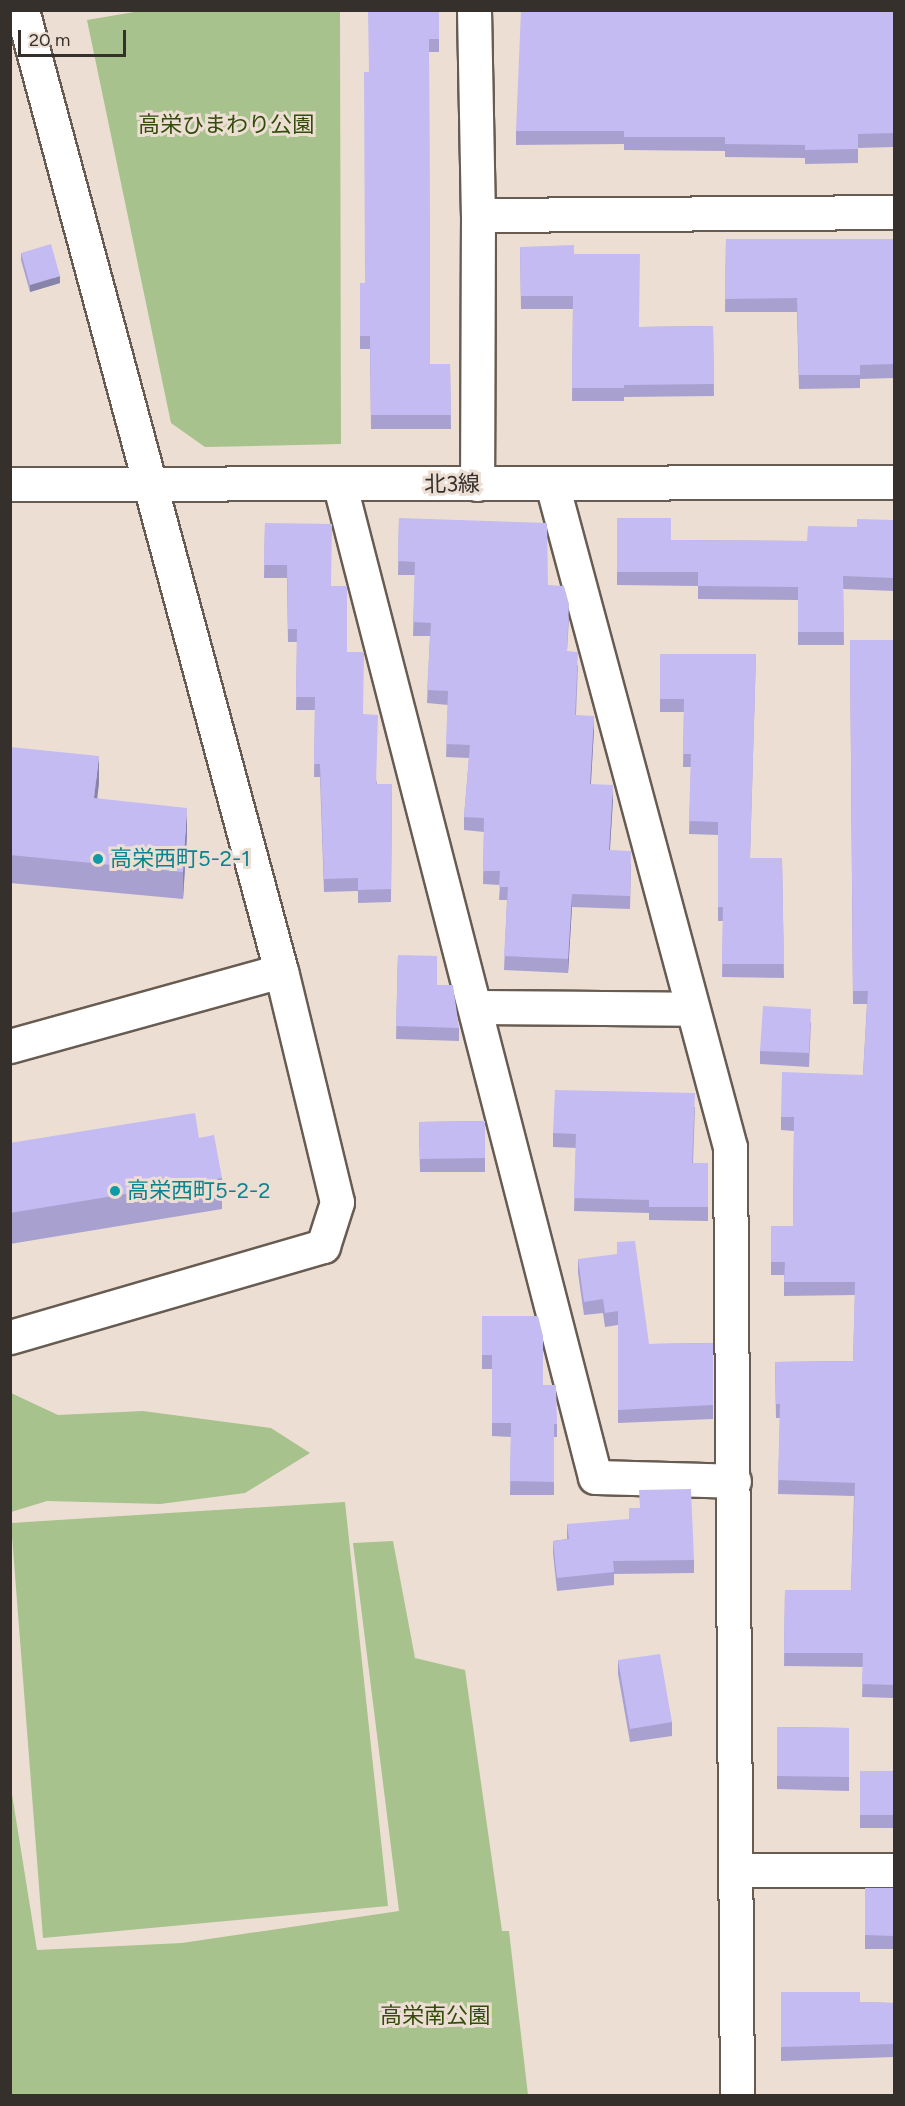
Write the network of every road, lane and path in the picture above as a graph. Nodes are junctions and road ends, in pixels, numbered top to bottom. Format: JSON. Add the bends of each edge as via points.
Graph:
{"nodes":[{"id":1,"x":22,"y":10,"type":"edge"},
{"id":2,"x":474,"y":10,"type":"edge"},
{"id":3,"x":894,"y":212,"type":"edge"},
{"id":4,"x":478,"y":215,"type":"junction"},
{"id":5,"x":894,"y":482,"type":"edge"},
{"id":6,"x":151,"y":483,"type":"junction"},
{"id":7,"x":10,"y":484,"type":"edge"},
{"id":8,"x":477,"y":484,"type":"junction"},
{"id":9,"x":552,"y":484,"type":"junction"},
{"id":10,"x":340,"y":486,"type":"junction"},
{"id":11,"x":281,"y":971,"type":"junction"},
{"id":12,"x":477,"y":1007,"type":"junction"},
{"id":13,"x":691,"y":1009,"type":"junction"},
{"id":14,"x":10,"y":1046,"type":"edge"},
{"id":15,"x":10,"y":1336,"type":"edge"},
{"id":16,"x":734,"y":1481,"type":"junction"},
{"id":17,"x":736,"y":1870,"type":"junction"},
{"id":18,"x":894,"y":1870,"type":"edge"},
{"id":19,"x":737,"y":2096,"type":"edge"}],
"edges":[{"from":1,"to":6,"type":"street"},
{"from":2,"to":4,"type":"street"},
{"from":3,"to":4,"type":"street"},
{"from":4,"to":8,"type":"street"},
{"from":5,"to":9,"type":"street","name":"北3線"},
{"from":6,"to":7,"type":"street","name":"北3線"},
{"from":6,"to":10,"type":"street","name":"北3線"},
{"from":6,"to":11,"type":"street"},
{"from":8,"to":9,"type":"street","name":"北3線"},
{"from":8,"to":10,"type":"street","name":"北3線"},
{"from":9,"to":13,"type":"street"},
{"from":10,"to":12,"type":"street"},
{"from":11,"to":14,"type":"street"},
{"from":11,"to":15,"type":"street","via":[[337,1202],[323,1246]]},
{"from":12,"to":13,"type":"street"},
{"from":12,"to":16,"type":"street","via":[[595,1477]]},
{"from":13,"to":16,"type":"street","via":[[730,1147]]},
{"from":16,"to":17,"type":"street"},
{"from":17,"to":18,"type":"street"},
{"from":17,"to":19,"type":"street"}]}
